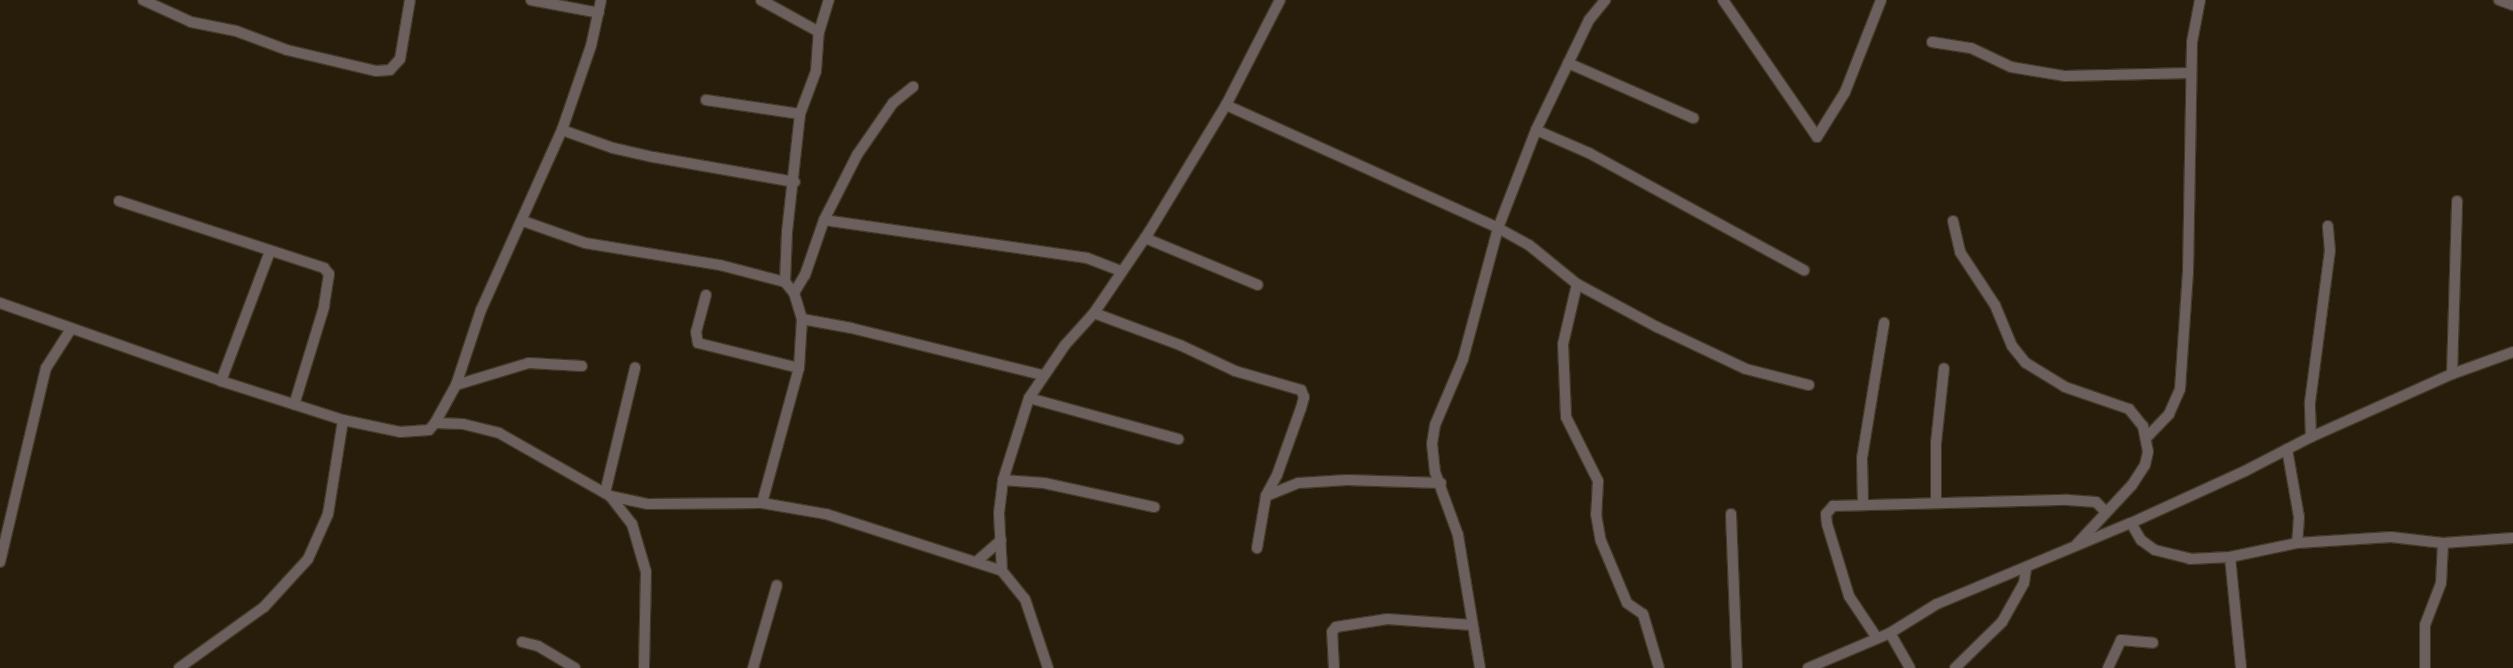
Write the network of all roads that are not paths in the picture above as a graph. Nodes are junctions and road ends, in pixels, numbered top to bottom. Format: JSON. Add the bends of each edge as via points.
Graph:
{"nodes":[{"id":1,"x":143,"y":0,"type":"edge"},
{"id":2,"x":410,"y":0,"type":"edge"},
{"id":3,"x":531,"y":0,"type":"edge"},
{"id":4,"x":601,"y":0,"type":"edge"},
{"id":5,"x":761,"y":0,"type":"edge"},
{"id":6,"x":829,"y":0,"type":"edge"},
{"id":7,"x":1280,"y":0,"type":"edge"},
{"id":8,"x":1605,"y":0,"type":"edge"},
{"id":9,"x":1723,"y":0,"type":"edge"},
{"id":10,"x":1881,"y":0,"type":"edge"},
{"id":11,"x":2200,"y":0,"type":"edge"},
{"id":12,"x":2500,"y":0,"type":"edge"},
{"id":13,"x":2513,"y":5,"type":"edge"},
{"id":14,"x":599,"y":13,"type":"junction"},
{"id":15,"x":819,"y":32,"type":"junction"},
{"id":16,"x":1932,"y":42,"type":"dead end"},
{"id":17,"x":1568,"y":63,"type":"junction"},
{"id":18,"x":2191,"y":73,"type":"junction"},
{"id":19,"x":913,"y":86,"type":"dead end"},
{"id":20,"x":706,"y":100,"type":"dead end"},
{"id":21,"x":1226,"y":105,"type":"junction"},
{"id":22,"x":800,"y":114,"type":"junction"},
{"id":23,"x":1693,"y":118,"type":"dead end"},
{"id":24,"x":562,"y":130,"type":"junction"},
{"id":25,"x":1536,"y":130,"type":"junction"},
{"id":26,"x":795,"y":182,"type":"junction"},
{"id":27,"x":119,"y":201,"type":"dead end"},
{"id":28,"x":2457,"y":201,"type":"dead end"},
{"id":29,"x":824,"y":220,"type":"junction"},
{"id":30,"x":523,"y":221,"type":"junction"},
{"id":31,"x":1953,"y":222,"type":"dead end"},
{"id":32,"x":2328,"y":226,"type":"dead end"},
{"id":33,"x":1498,"y":228,"type":"junction"},
{"id":34,"x":1145,"y":238,"type":"junction"},
{"id":35,"x":270,"y":251,"type":"junction"},
{"id":36,"x":1804,"y":270,"type":"dead end"},
{"id":37,"x":1121,"y":271,"type":"junction"},
{"id":38,"x":785,"y":282,"type":"junction"},
{"id":39,"x":1577,"y":284,"type":"junction"},
{"id":40,"x":1258,"y":285,"type":"dead end"},
{"id":41,"x":794,"y":293,"type":"junction"},
{"id":42,"x":706,"y":295,"type":"dead end"},
{"id":43,"x":0,"y":303,"type":"edge"},
{"id":44,"x":1094,"y":313,"type":"junction"},
{"id":45,"x":802,"y":319,"type":"junction"},
{"id":46,"x":1884,"y":323,"type":"dead end"},
{"id":47,"x":71,"y":329,"type":"junction"},
{"id":48,"x":2513,"y":352,"type":"edge"},
{"id":49,"x":582,"y":366,"type":"dead end"},
{"id":50,"x":635,"y":368,"type":"dead end"},
{"id":51,"x":799,"y":368,"type":"junction"},
{"id":52,"x":1944,"y":368,"type":"dead end"},
{"id":53,"x":2452,"y":374,"type":"junction"},
{"id":54,"x":1042,"y":375,"type":"junction"},
{"id":55,"x":221,"y":381,"type":"junction"},
{"id":56,"x":456,"y":385,"type":"junction"},
{"id":57,"x":1809,"y":385,"type":"dead end"},
{"id":58,"x":1029,"y":398,"type":"junction"},
{"id":59,"x":294,"y":405,"type":"junction"},
{"id":60,"x":343,"y":420,"type":"junction"},
{"id":61,"x":436,"y":423,"type":"junction"},
{"id":62,"x":2147,"y":437,"type":"junction"},
{"id":63,"x":2311,"y":437,"type":"junction"},
{"id":64,"x":1178,"y":439,"type":"dead end"},
{"id":65,"x":2287,"y":449,"type":"junction"},
{"id":66,"x":1003,"y":480,"type":"junction"},
{"id":67,"x":1441,"y":483,"type":"junction"},
{"id":68,"x":607,"y":494,"type":"junction"},
{"id":69,"x":1266,"y":496,"type":"junction"},
{"id":70,"x":1863,"y":502,"type":"junction"},
{"id":71,"x":1936,"y":502,"type":"junction"},
{"id":72,"x":762,"y":503,"type":"junction"},
{"id":73,"x":1154,"y":508,"type":"dead end"},
{"id":74,"x":2106,"y":512,"type":"junction"},
{"id":75,"x":1731,"y":514,"type":"dead end"},
{"id":76,"x":2131,"y":523,"type":"junction"},
{"id":77,"x":2513,"y":538,"type":"edge"},
{"id":78,"x":1001,"y":540,"type":"junction"},
{"id":79,"x":2297,"y":543,"type":"junction"},
{"id":80,"x":2443,"y":543,"type":"junction"},
{"id":81,"x":2074,"y":547,"type":"junction"},
{"id":82,"x":1257,"y":548,"type":"dead end"},
{"id":83,"x":2230,"y":557,"type":"junction"},
{"id":84,"x":0,"y":562,"type":"edge"},
{"id":85,"x":976,"y":562,"type":"junction"},
{"id":86,"x":2026,"y":568,"type":"junction"},
{"id":87,"x":1002,"y":571,"type":"junction"},
{"id":88,"x":777,"y":585,"type":"dead end"},
{"id":89,"x":1472,"y":625,"type":"junction"},
{"id":90,"x":1890,"y":633,"type":"junction"},
{"id":91,"x":1877,"y":638,"type":"junction"},
{"id":92,"x":522,"y":642,"type":"dead end"},
{"id":93,"x":2153,"y":643,"type":"dead end"},
{"id":94,"x":179,"y":668,"type":"edge"},
{"id":95,"x":576,"y":668,"type":"edge"},
{"id":96,"x":644,"y":668,"type":"edge"},
{"id":97,"x":753,"y":668,"type":"edge"},
{"id":98,"x":1048,"y":668,"type":"edge"},
{"id":99,"x":1334,"y":668,"type":"edge"},
{"id":100,"x":1480,"y":668,"type":"edge"},
{"id":101,"x":1659,"y":668,"type":"edge"},
{"id":102,"x":1737,"y":668,"type":"edge"},
{"id":103,"x":1808,"y":668,"type":"edge"},
{"id":104,"x":1910,"y":668,"type":"edge"},
{"id":105,"x":1955,"y":668,"type":"edge"},
{"id":106,"x":2108,"y":668,"type":"edge"},
{"id":107,"x":2241,"y":668,"type":"edge"},
{"id":108,"x":2425,"y":668,"type":"edge"}],
"edges":[{"from":1,"to":2,"type":"street","via":[[191,22],[236,31],[287,50],[376,71],[390,70],[400,59]]},
{"from":3,"to":14,"type":"street"},
{"from":4,"to":14,"type":"street"},
{"from":5,"to":15,"type":"street"},
{"from":6,"to":15,"type":"street"},
{"from":7,"to":21,"type":"street"},
{"from":8,"to":17,"type":"street","via":[[1589,20]]},
{"from":9,"to":10,"type":"street","via":[[1817,137],[1845,92]]},
{"from":11,"to":18,"type":"street","via":[[2192,42]]},
{"from":12,"to":13,"type":"street"},
{"from":14,"to":24,"type":"street"},
{"from":15,"to":22,"type":"street","via":[[816,71]]},
{"from":16,"to":18,"type":"street","via":[[1971,48],[2011,67],[2065,76]]},
{"from":17,"to":23,"type":"street"},
{"from":17,"to":25,"type":"street"},
{"from":18,"to":62,"type":"street","via":[[2188,273],[2180,390],[2169,414]]},
{"from":19,"to":29,"type":"street","via":[[886,112],[858,155]]},
{"from":20,"to":22,"type":"street"},
{"from":21,"to":33,"type":"street"},
{"from":21,"to":34,"type":"street"},
{"from":22,"to":26,"type":"street"},
{"from":24,"to":26,"type":"street","via":[[613,148],[653,157]]},
{"from":24,"to":30,"type":"street"},
{"from":25,"to":33,"type":"street"},
{"from":25,"to":36,"type":"street","via":[[1589,153]]},
{"from":26,"to":38,"type":"street","via":[[787,232]]},
{"from":27,"to":35,"type":"street"},
{"from":28,"to":53,"type":"street"},
{"from":29,"to":37,"type":"street","via":[[1086,258]]},
{"from":29,"to":41,"type":"street","via":[[805,275]]},
{"from":30,"to":38,"type":"street","via":[[585,243],[720,265]]},
{"from":30,"to":56,"type":"street","via":[[481,310]]},
{"from":31,"to":62,"type":"street","via":[[1960,252],[1995,305],[2012,346],[2026,363],[2065,387],[2128,410],[2143,426]]},
{"from":32,"to":63,"type":"street","via":[[2330,252],[2310,402]]},
{"from":33,"to":39,"type":"street","via":[[1530,245]]},
{"from":33,"to":67,"type":"street","via":[[1463,360],[1435,425],[1433,457]]},
{"from":34,"to":37,"type":"street"},
{"from":34,"to":40,"type":"street"},
{"from":35,"to":55,"type":"street"},
{"from":35,"to":59,"type":"street","via":[[324,268],[329,274],[324,307]]},
{"from":37,"to":44,"type":"street"},
{"from":38,"to":41,"type":"street"},
{"from":39,"to":57,"type":"street","via":[[1746,369]]},
{"from":39,"to":101,"type":"street","via":[[1563,344],[1566,417],[1598,481],[1596,514],[1601,541],[1627,603],[1643,614]]},
{"from":41,"to":45,"type":"street"},
{"from":42,"to":51,"type":"street","via":[[696,332],[698,343]]},
{"from":43,"to":47,"type":"street"},
{"from":44,"to":54,"type":"street"},
{"from":44,"to":69,"type":"street","via":[[1180,345],[1235,371],[1301,390],[1304,397],[1301,408]]},
{"from":45,"to":51,"type":"street"},
{"from":45,"to":54,"type":"street"},
{"from":46,"to":70,"type":"street","via":[[1862,458]]},
{"from":47,"to":55,"type":"street"},
{"from":47,"to":84,"type":"street","via":[[46,368]]},
{"from":48,"to":53,"type":"street"},
{"from":49,"to":56,"type":"street","via":[[529,363]]},
{"from":50,"to":68,"type":"street"},
{"from":51,"to":72,"type":"street"},
{"from":52,"to":71,"type":"street","via":[[1936,443]]},
{"from":53,"to":63,"type":"street"},
{"from":54,"to":58,"type":"street"},
{"from":55,"to":59,"type":"street"},
{"from":56,"to":61,"type":"street"},
{"from":58,"to":64,"type":"street"},
{"from":58,"to":66,"type":"street"},
{"from":59,"to":60,"type":"street"},
{"from":60,"to":61,"type":"street","via":[[400,432],[429,430]]},
{"from":60,"to":94,"type":"street","via":[[328,514],[308,559],[264,608]]},
{"from":61,"to":68,"type":"street","via":[[463,424],[499,433]]},
{"from":62,"to":74,"type":"street","via":[[2145,465],[2132,485]]},
{"from":63,"to":65,"type":"street"},
{"from":65,"to":76,"type":"street"},
{"from":65,"to":79,"type":"street","via":[[2299,518]]},
{"from":66,"to":73,"type":"street","via":[[1053,485]]},
{"from":66,"to":78,"type":"street","via":[[999,513]]},
{"from":67,"to":69,"type":"street","via":[[1299,483]]},
{"from":67,"to":89,"type":"street","via":[[1458,535]]},
{"from":68,"to":72,"type":"street","via":[[648,504]]},
{"from":68,"to":96,"type":"street","via":[[632,524],[646,572]]},
{"from":69,"to":82,"type":"street"},
{"from":70,"to":71,"type":"street"},
{"from":70,"to":91,"type":"street","via":[[1833,506],[1826,514],[1849,596]]},
{"from":71,"to":74,"type":"street","via":[[2086,501],[2096,502]]},
{"from":72,"to":85,"type":"street","via":[[826,514]]},
{"from":74,"to":81,"type":"street"},
{"from":75,"to":102,"type":"street","via":[[1730,560]]},
{"from":76,"to":81,"type":"street"},
{"from":76,"to":83,"type":"street","via":[[2141,540],[2170,556]]},
{"from":77,"to":80,"type":"street"},
{"from":78,"to":85,"type":"street"},
{"from":78,"to":87,"type":"street"},
{"from":79,"to":80,"type":"street","via":[[2391,538]]},
{"from":79,"to":83,"type":"street"},
{"from":80,"to":108,"type":"street","via":[[2441,583],[2424,630]]},
{"from":81,"to":86,"type":"street"},
{"from":83,"to":107,"type":"street"},
{"from":85,"to":87,"type":"street"},
{"from":86,"to":90,"type":"street","via":[[1937,604]]},
{"from":86,"to":105,"type":"street","via":[[2024,583],[2002,622]]},
{"from":87,"to":98,"type":"street","via":[[1025,599]]},
{"from":88,"to":97,"type":"street"},
{"from":89,"to":99,"type":"street","via":[[1387,619],[1336,627],[1332,632]]},
{"from":89,"to":100,"type":"street"},
{"from":90,"to":91,"type":"street"},
{"from":90,"to":104,"type":"street"},
{"from":91,"to":103,"type":"street"},
{"from":92,"to":95,"type":"street","via":[[538,646]]},
{"from":93,"to":106,"type":"street","via":[[2128,638],[2121,640]]}]}
